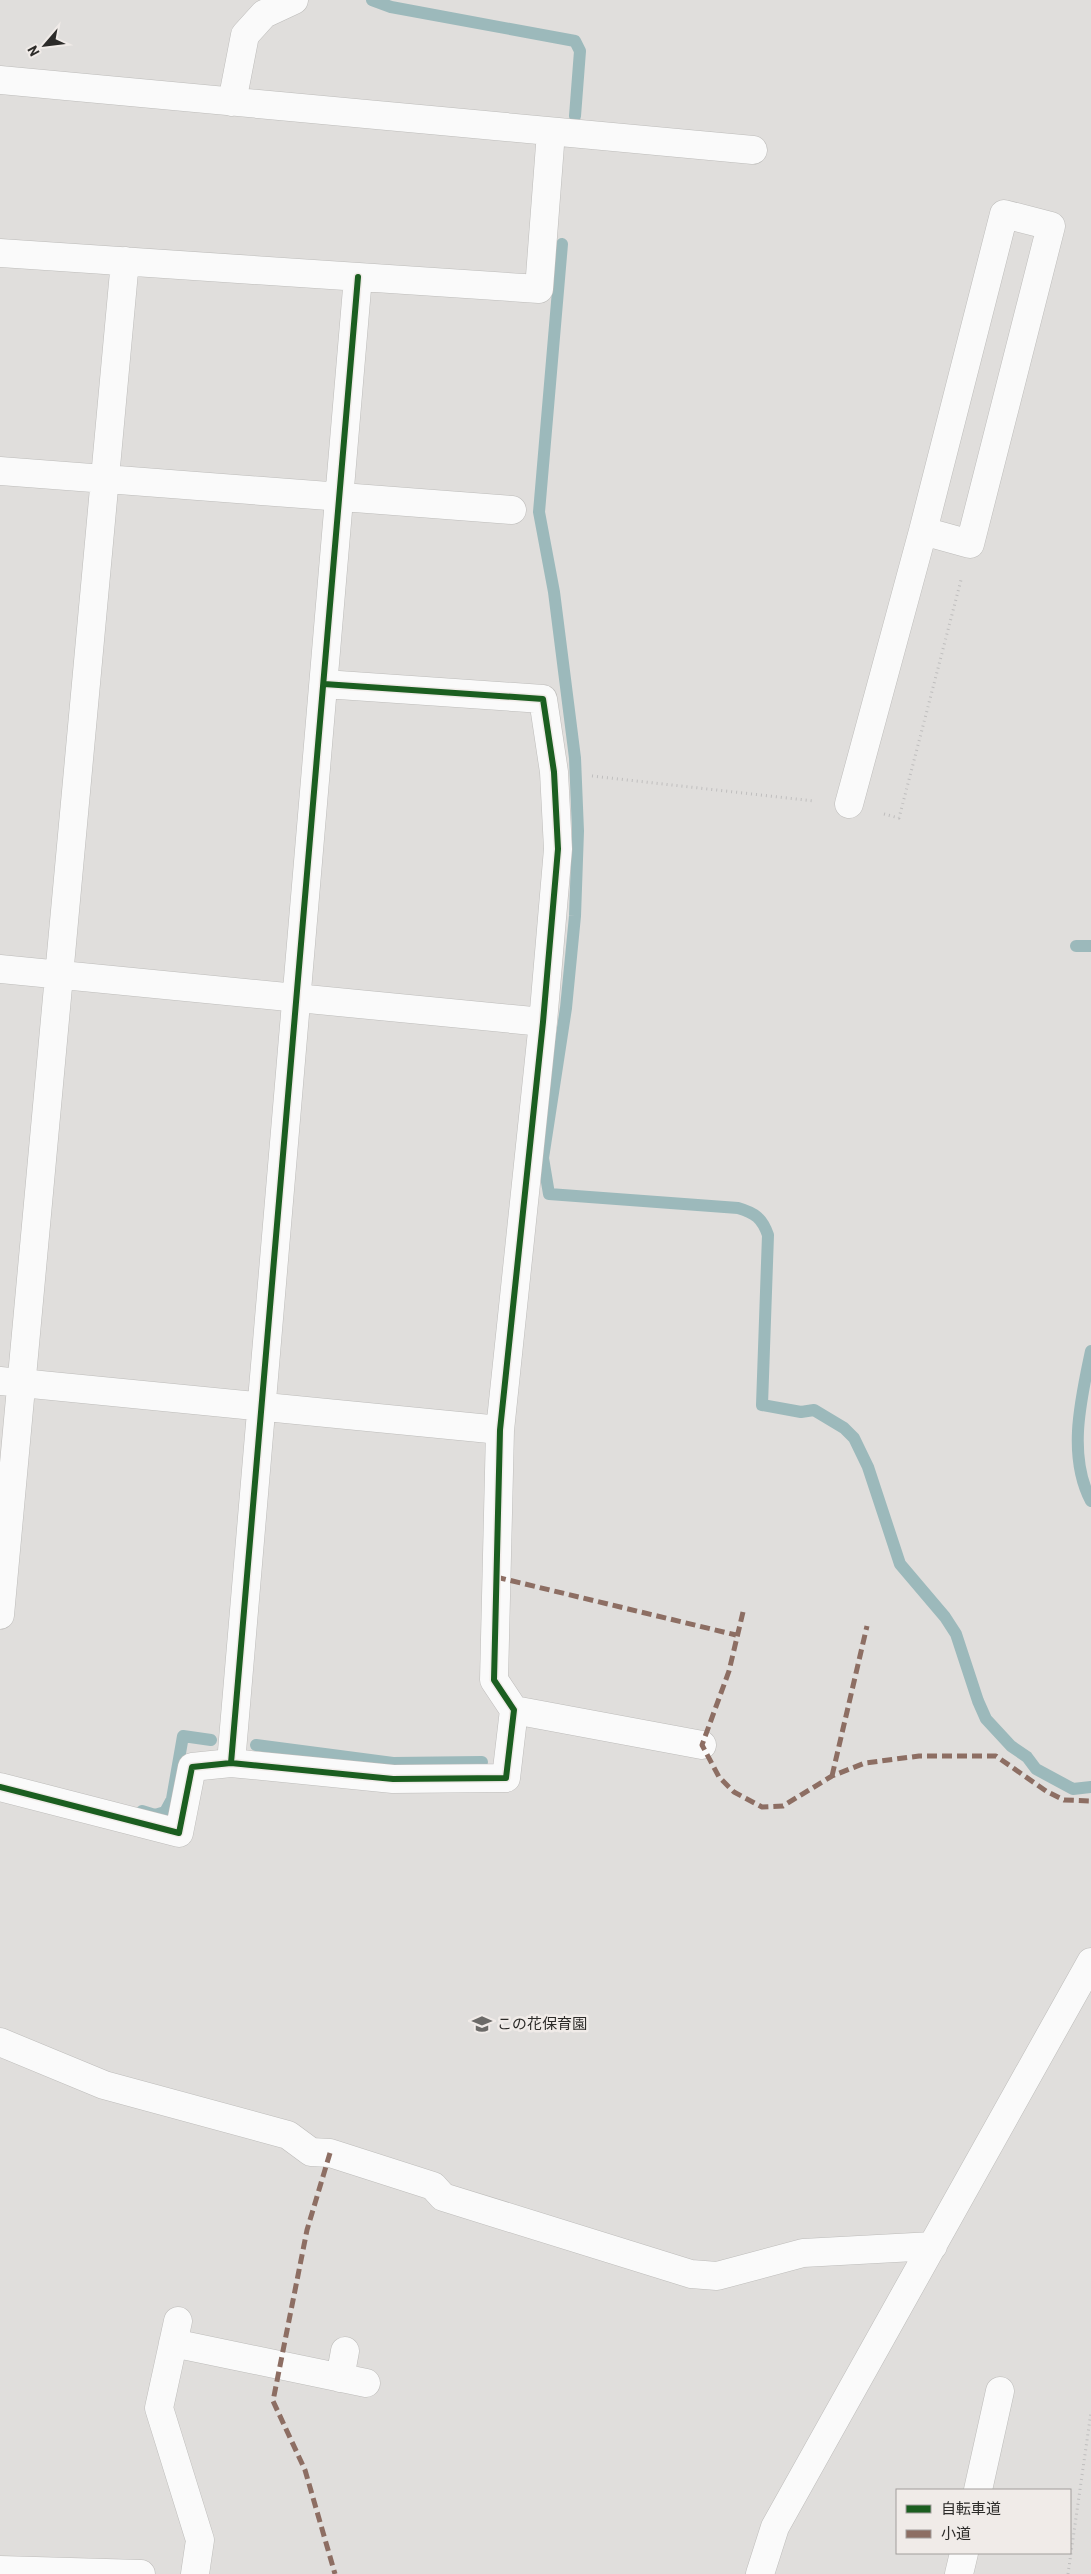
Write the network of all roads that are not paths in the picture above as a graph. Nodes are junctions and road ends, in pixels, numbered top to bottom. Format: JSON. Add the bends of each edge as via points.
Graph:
{"nodes":[{"id":1,"x":294,"y":0,"type":"edge"},
{"id":2,"x":0,"y":80,"type":"edge"},
{"id":3,"x":232,"y":102,"type":"junction"},
{"id":4,"x":551,"y":132,"type":"junction"},
{"id":5,"x":754,"y":150,"type":"dead end"},
{"id":6,"x":0,"y":253,"type":"edge"},
{"id":7,"x":125,"y":261,"type":"junction"},
{"id":8,"x":358,"y":277,"type":"junction"},
{"id":9,"x":0,"y":471,"type":"edge"},
{"id":10,"x":105,"y":479,"type":"junction"},
{"id":11,"x":340,"y":497,"type":"junction"},
{"id":12,"x":512,"y":510,"type":"dead end"},
{"id":13,"x":923,"y":531,"type":"junction"},
{"id":14,"x":324,"y":684,"type":"junction"},
{"id":15,"x":849,"y":804,"type":"road end"},
{"id":16,"x":0,"y":968,"type":"edge"},
{"id":17,"x":59,"y":974,"type":"junction"},
{"id":18,"x":296,"y":998,"type":"junction"},
{"id":19,"x":543,"y":1022,"type":"junction"},
{"id":20,"x":11,"y":1382,"type":"edge"},
{"id":21,"x":262,"y":1406,"type":"junction"},
{"id":22,"x":500,"y":1430,"type":"junction"},
{"id":23,"x":0,"y":1615,"type":"edge"},
{"id":24,"x":514,"y":1710,"type":"junction"},
{"id":25,"x":702,"y":1745,"type":"dead end"},
{"id":26,"x":231,"y":1763,"type":"junction"},
{"id":27,"x":0,"y":1787,"type":"edge"},
{"id":28,"x":1091,"y":1962,"type":"edge"},
{"id":29,"x":0,"y":2042,"type":"edge"},
{"id":30,"x":932,"y":2246,"type":"junction"},
{"id":31,"x":345,"y":2351,"type":"dead end"},
{"id":32,"x":340,"y":2378,"type":"junction"},
{"id":33,"x":366,"y":2383,"type":"dead end"},
{"id":34,"x":1000,"y":2391,"type":"dead end"},
{"id":35,"x":978,"y":2489,"type":"edge"},
{"id":36,"x":964,"y":2554,"type":"edge"},
{"id":37,"x":0,"y":2570,"type":"edge"},
{"id":38,"x":141,"y":2574,"type":"edge"},
{"id":39,"x":195,"y":2574,"type":"edge"},
{"id":40,"x":760,"y":2574,"type":"edge"},
{"id":41,"x":959,"y":2574,"type":"edge"}],
"edges":[{"from":1,"to":3,"type":"street","via":[[264,14],[245,36]]},
{"from":2,"to":3,"type":"street"},
{"from":3,"to":4,"type":"street"},
{"from":4,"to":5,"type":"street"},
{"from":4,"to":8,"type":"street","via":[[538,289]]},
{"from":6,"to":7,"type":"street"},
{"from":7,"to":8,"type":"street"},
{"from":7,"to":10,"type":"street"},
{"from":8,"to":11,"type":"street"},
{"from":9,"to":10,"type":"street"},
{"from":10,"to":11,"type":"street"},
{"from":10,"to":17,"type":"street"},
{"from":11,"to":12,"type":"street"},
{"from":11,"to":14,"type":"street"},
{"from":13,"to":13,"type":"street","via":[[1004,214],[1051,226],[970,544]]},
{"from":13,"to":15,"type":"street"},
{"from":14,"to":18,"type":"street"},
{"from":14,"to":19,"type":"street","via":[[543,699],[554,772],[558,849]]},
{"from":16,"to":17,"type":"street"},
{"from":17,"to":18,"type":"street"},
{"from":17,"to":20,"type":"street"},
{"from":18,"to":19,"type":"street"},
{"from":18,"to":21,"type":"street"},
{"from":19,"to":22,"type":"street"},
{"from":20,"to":21,"type":"street"},
{"from":20,"to":23,"type":"street"},
{"from":21,"to":22,"type":"street"},
{"from":21,"to":26,"type":"street"},
{"from":22,"to":24,"type":"street","via":[[494,1680]]},
{"from":24,"to":25,"type":"street"},
{"from":24,"to":26,"type":"street","via":[[506,1778],[393,1779]]},
{"from":26,"to":27,"type":"street","via":[[192,1766],[179,1833]]},
{"from":28,"to":30,"type":"street"},
{"from":29,"to":30,"type":"street","via":[[104,2085],[288,2135],[311,2152],[330,2153],[433,2186],[443,2197],[691,2274],[717,2276],[803,2253]]},
{"from":30,"to":40,"type":"street","via":[[775,2527]]},
{"from":31,"to":32,"type":"street"},
{"from":32,"to":33,"type":"street"},
{"from":32,"to":39,"type":"street","via":[[176,2332],[159,2408],[200,2540]]},
{"from":34,"to":35,"type":"street"},
{"from":36,"to":41,"type":"street"},
{"from":37,"to":38,"type":"street"}]}
